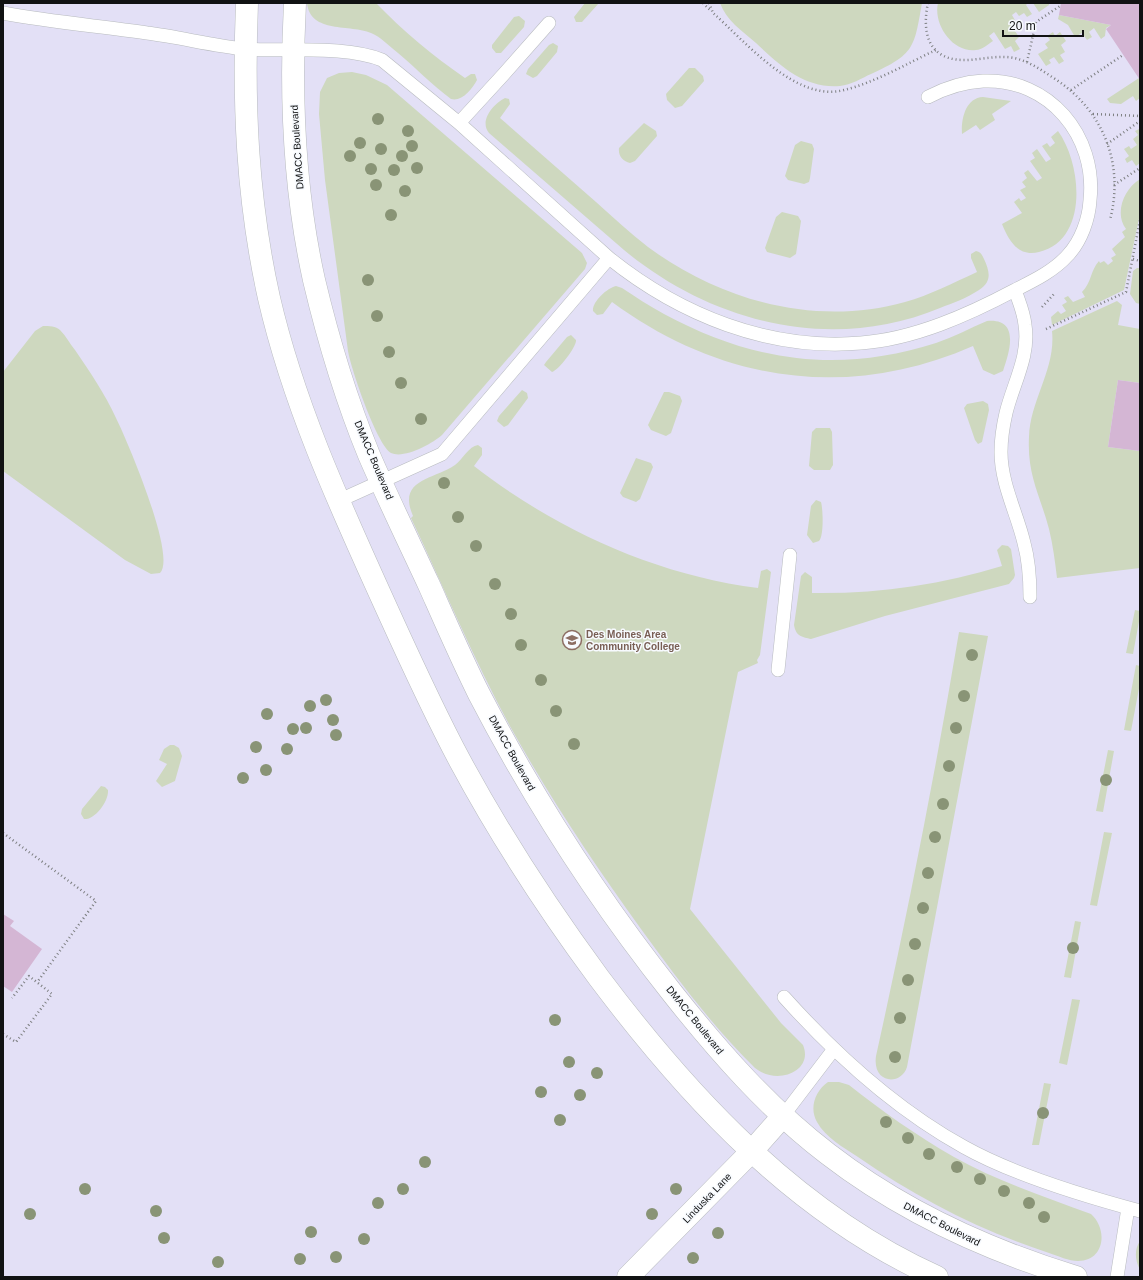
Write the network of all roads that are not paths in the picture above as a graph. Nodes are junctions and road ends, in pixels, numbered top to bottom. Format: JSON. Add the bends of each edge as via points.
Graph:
{"nodes":[{"id":1,"x":247,"y":3,"type":"edge"},
{"id":2,"x":295,"y":3,"type":"edge"},
{"id":3,"x":3,"y":13,"type":"edge"},
{"id":4,"x":549,"y":23,"type":"dead end"},
{"id":5,"x":245,"y":49,"type":"junction"},
{"id":6,"x":293,"y":50,"type":"junction"},
{"id":7,"x":928,"y":97,"type":"dead end"},
{"id":8,"x":459,"y":124,"type":"junction"},
{"id":9,"x":609,"y":258,"type":"junction"},
{"id":10,"x":1015,"y":290,"type":"junction"},
{"id":11,"x":382,"y":482,"type":"junction"},
{"id":12,"x":338,"y":501,"type":"junction"},
{"id":13,"x":790,"y":555,"type":"dead end"},
{"id":14,"x":1030,"y":597,"type":"dead end"},
{"id":15,"x":778,"y":670,"type":"dead end"},
{"id":16,"x":784,"y":997,"type":"dead end"},
{"id":17,"x":834,"y":1049,"type":"junction"},
{"id":18,"x":783,"y":1116,"type":"junction"},
{"id":19,"x":751,"y":1152,"type":"junction"},
{"id":20,"x":1134,"y":1209,"type":"edge"},
{"id":21,"x":628,"y":1277,"type":"edge"},
{"id":22,"x":937,"y":1277,"type":"edge"},
{"id":23,"x":1076,"y":1277,"type":"edge"},
{"id":24,"x":1117,"y":1277,"type":"edge"}],
"edges":[{"from":1,"to":5,"type":"street"},
{"from":2,"to":6,"type":"street","name":"DMACC Boulevard"},
{"from":3,"to":5,"type":"lane"},
{"from":4,"to":8,"type":"lane"},
{"from":5,"to":6,"type":"lane"},
{"from":5,"to":12,"type":"street","via":[[244,106],[249,173],[261,259],[278,335],[294,387]]},
{"from":6,"to":8,"type":"lane","via":[[369,55],[382,60]]},
{"from":6,"to":11,"type":"street","name":"DMACC Boulevard","via":[[294,132],[314,277],[340,375]]},
{"from":7,"to":10,"type":"lane","via":[[966,83],[983,81],[1012,84],[1037,94],[1058,109],[1069,120],[1083,144],[1091,180],[1090,207],[1086,224],[1068,255],[1042,275]]},
{"from":8,"to":9,"type":"lane"},
{"from":9,"to":10,"type":"lane","via":[[640,282],[691,310],[743,331],[802,343],[862,344],[898,337],[929,328]]},
{"from":9,"to":11,"type":"lane","via":[[442,454]]},
{"from":10,"to":14,"type":"lane","via":[[1023,313],[1026,339],[1022,362],[1005,414],[1001,453],[1009,495],[1025,544]]},
{"from":11,"to":12,"type":"lane"},
{"from":11,"to":18,"type":"street","name":"DMACC Boulevard","via":[[477,690],[561,838],[612,913],[687,1012],[711,1042]]},
{"from":12,"to":19,"type":"street","via":[[460,762],[520,864],[566,933],[634,1023]]},
{"from":13,"to":15,"type":"lane"},
{"from":16,"to":17,"type":"lane"},
{"from":17,"to":18,"type":"lane"},
{"from":17,"to":20,"type":"lane","via":[[887,1095],[964,1148],[997,1164]]},
{"from":18,"to":19,"type":"street","name":"Linduska Lane"},
{"from":18,"to":23,"type":"street","name":"DMACC Boulevard","via":[[852,1172],[913,1210],[994,1249]]},
{"from":19,"to":21,"type":"street","name":"Linduska Lane"},
{"from":19,"to":22,"type":"street","via":[[807,1198],[844,1224]]},
{"from":20,"to":24,"type":"lane"}]}
